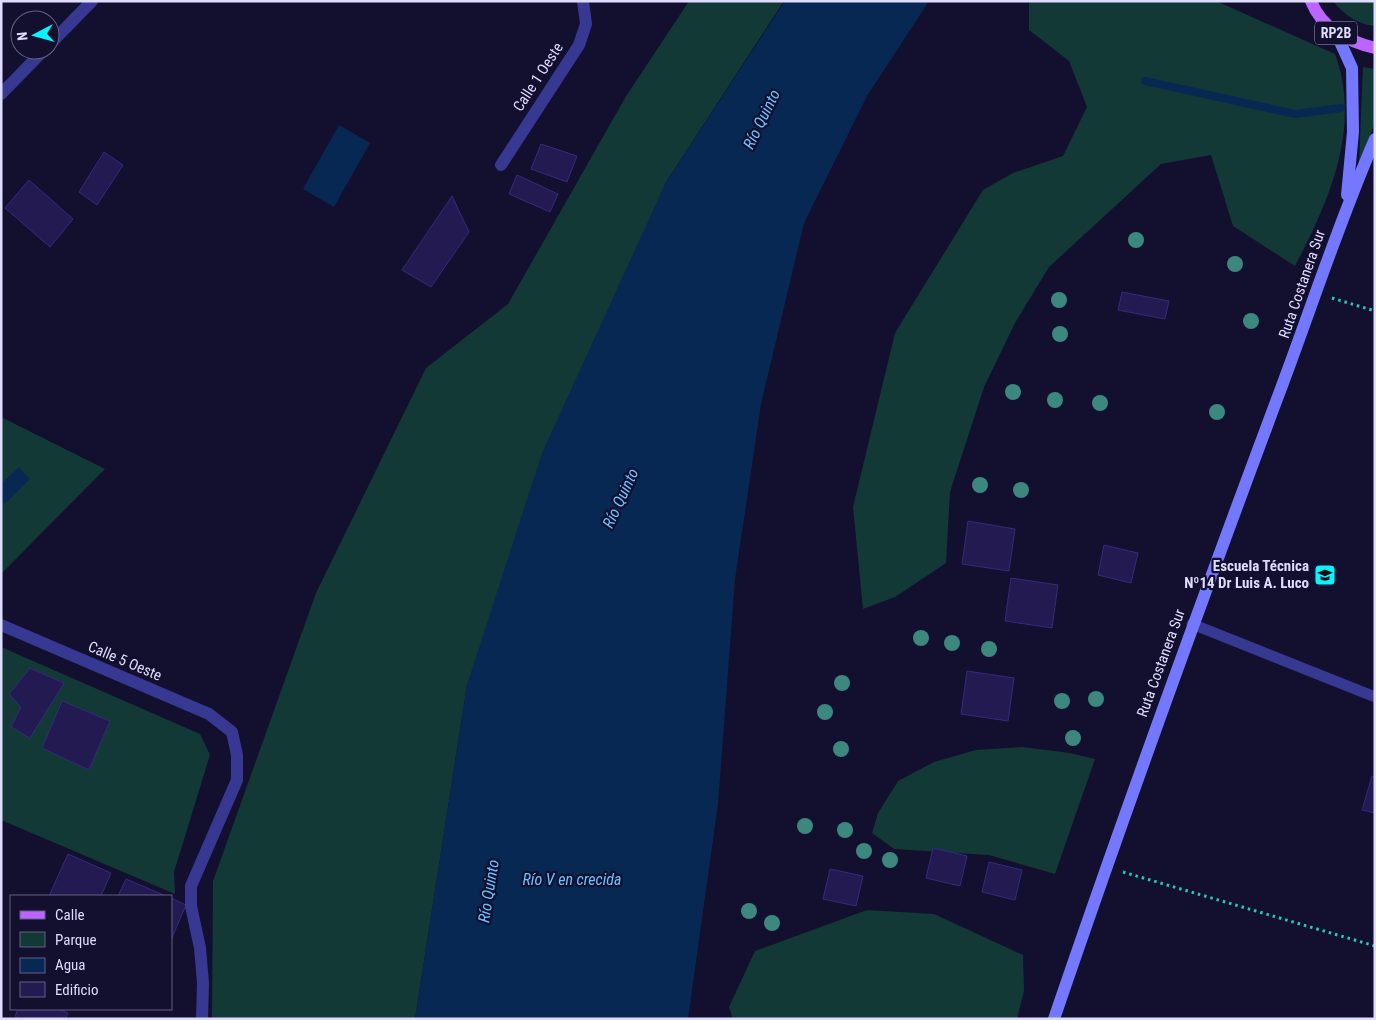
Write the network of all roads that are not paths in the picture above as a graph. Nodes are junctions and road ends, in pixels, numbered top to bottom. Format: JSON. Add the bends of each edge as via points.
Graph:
{"nodes":[{"id":1,"x":92,"y":1,"type":"edge"},
{"id":2,"x":583,"y":1,"type":"edge"},
{"id":3,"x":1303,"y":1,"type":"edge"},
{"id":4,"x":1313,"y":6,"type":"edge"},
{"id":5,"x":1336,"y":33,"type":"junction"},
{"id":6,"x":60,"y":34,"type":"edge"},
{"id":7,"x":1375,"y":48,"type":"edge"},
{"id":8,"x":34,"y":60,"type":"edge"},
{"id":9,"x":1,"y":94,"type":"edge"},
{"id":10,"x":1375,"y":139,"type":"edge"},
{"id":11,"x":501,"y":165,"type":"dead end"},
{"id":12,"x":1345,"y":208,"type":"junction"},
{"id":13,"x":1192,"y":624,"type":"junction"},
{"id":14,"x":1,"y":625,"type":"edge"},
{"id":15,"x":1375,"y":697,"type":"edge"},
{"id":16,"x":202,"y":1019,"type":"edge"},
{"id":17,"x":1054,"y":1019,"type":"edge"}],
"edges":[{"from":1,"to":6,"type":"street"},
{"from":2,"to":11,"type":"street","name":"Calle 1 Oeste","via":[[586,24],[579,45]]},
{"from":3,"to":4,"type":"main road","number":"RP2B"},
{"from":4,"to":5,"type":"main road","number":"RP2B"},
{"from":5,"to":7,"type":"main road","number":"RP2B","via":[[1355,43]]},
{"from":5,"to":12,"type":"main road","name":"Ruta Costanera Sur","via":[[1352,68],[1353,132]]},
{"from":8,"to":9,"type":"street"},
{"from":10,"to":12,"type":"main road","name":"Ruta Costanera Sur"},
{"from":12,"to":13,"type":"main road","name":"Ruta Costanera Sur","via":[[1317,293]]},
{"from":13,"to":15,"type":"lane"},
{"from":13,"to":17,"type":"main road","name":"Ruta Costanera Sur"},
{"from":14,"to":16,"type":"street","name":"Calle 5 Oeste","via":[[210,714],[232,732],[237,755],[237,780],[191,886],[191,906],[202,966]]}]}
